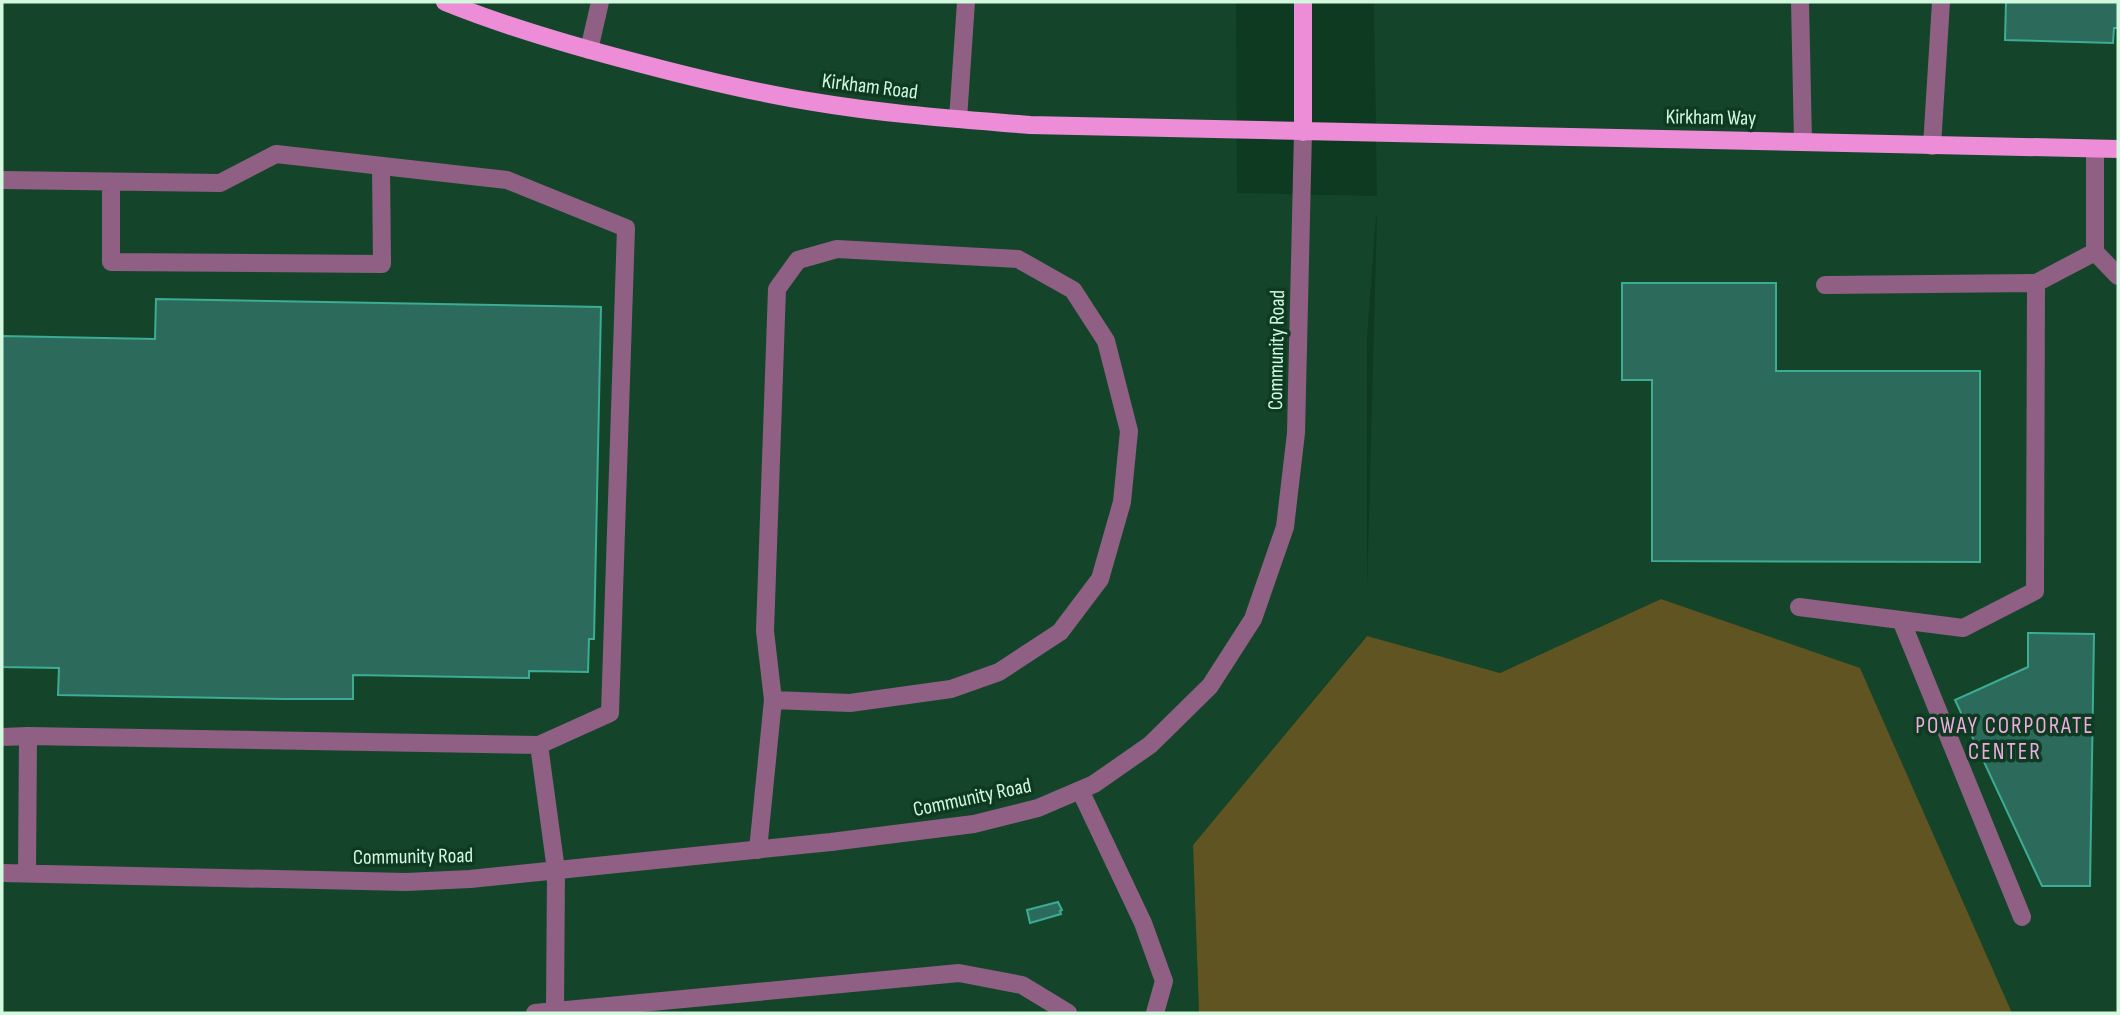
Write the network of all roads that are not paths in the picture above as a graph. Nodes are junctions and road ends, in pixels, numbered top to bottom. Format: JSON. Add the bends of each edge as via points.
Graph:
{"nodes":[{"id":1,"x":445,"y":2,"type":"edge"},
{"id":2,"x":600,"y":2,"type":"edge"},
{"id":3,"x":966,"y":2,"type":"edge"},
{"id":4,"x":1303,"y":2,"type":"edge"},
{"id":5,"x":1800,"y":2,"type":"edge"},
{"id":6,"x":1941,"y":2,"type":"edge"},
{"id":7,"x":589,"y":50,"type":"junction"},
{"id":8,"x":958,"y":119,"type":"junction"},
{"id":9,"x":1303,"y":132,"type":"junction"},
{"id":10,"x":1803,"y":142,"type":"junction"},
{"id":11,"x":1932,"y":146,"type":"junction"},
{"id":12,"x":2095,"y":149,"type":"junction"},
{"id":13,"x":2118,"y":149,"type":"edge"},
{"id":14,"x":382,"y":166,"type":"junction"},
{"id":15,"x":2,"y":180,"type":"edge"},
{"id":16,"x":111,"y":182,"type":"junction"},
{"id":17,"x":2095,"y":253,"type":"junction"},
{"id":18,"x":2118,"y":276,"type":"edge"},
{"id":19,"x":2036,"y":283,"type":"junction"},
{"id":20,"x":1825,"y":285,"type":"dead end"},
{"id":21,"x":1799,"y":607,"type":"dead end"},
{"id":22,"x":1901,"y":620,"type":"junction"},
{"id":23,"x":773,"y":701,"type":"junction"},
{"id":24,"x":28,"y":736,"type":"junction"},
{"id":25,"x":2,"y":737,"type":"edge"},
{"id":26,"x":539,"y":745,"type":"junction"},
{"id":27,"x":1080,"y":790,"type":"junction"},
{"id":28,"x":758,"y":850,"type":"junction"},
{"id":29,"x":556,"y":870,"type":"junction"},
{"id":30,"x":2,"y":873,"type":"edge"},
{"id":31,"x":27,"y":873,"type":"junction"},
{"id":32,"x":2022,"y":917,"type":"dead end"},
{"id":33,"x":555,"y":1011,"type":"junction"},
{"id":34,"x":535,"y":1013,"type":"edge"},
{"id":35,"x":1068,"y":1013,"type":"edge"},
{"id":36,"x":1155,"y":1013,"type":"edge"}],
"edges":[{"from":1,"to":7,"type":"main road","name":"Kirkham Road"},
{"from":2,"to":7,"type":"street"},
{"from":3,"to":8,"type":"street"},
{"from":4,"to":9,"type":"main road","name":"Community Road"},
{"from":5,"to":10,"type":"street"},
{"from":6,"to":11,"type":"street"},
{"from":7,"to":8,"type":"main road","name":"Kirkham Road","via":[[813,102]]},
{"from":8,"to":9,"type":"main road","name":"Kirkham Road"},
{"from":9,"to":10,"type":"main road","name":"Kirkham Way"},
{"from":9,"to":27,"type":"street","name":"Community Road","via":[[1296,433],[1286,527],[1253,619],[1210,686],[1150,746]]},
{"from":10,"to":11,"type":"main road","name":"Kirkham Way"},
{"from":11,"to":12,"type":"main road","name":"Kirkham Way"},
{"from":12,"to":13,"type":"main road","name":"Kirkham Way"},
{"from":12,"to":17,"type":"street"},
{"from":14,"to":16,"type":"street","via":[[276,154],[219,183]]},
{"from":14,"to":16,"type":"street","via":[[382,264],[111,262]]},
{"from":14,"to":26,"type":"street","via":[[507,180],[626,228],[610,713]]},
{"from":15,"to":16,"type":"street"},
{"from":17,"to":18,"type":"street"},
{"from":17,"to":19,"type":"street"},
{"from":19,"to":20,"type":"street"},
{"from":19,"to":22,"type":"street","via":[[2035,591],[1963,628]]},
{"from":21,"to":22,"type":"street"},
{"from":22,"to":32,"type":"street"},
{"from":23,"to":23,"type":"street","via":[[765,631],[777,289],[798,260],[837,249],[1018,259],[1073,290],[1106,341],[1129,431],[1122,502],[1100,579],[1060,632],[999,672],[951,689],[850,703]]},
{"from":23,"to":28,"type":"street"},
{"from":24,"to":25,"type":"street"},
{"from":24,"to":26,"type":"street"},
{"from":24,"to":31,"type":"street"},
{"from":26,"to":29,"type":"street"},
{"from":27,"to":28,"type":"street","name":"Community Road","via":[[1038,808],[974,824]]},
{"from":27,"to":36,"type":"street","via":[[1143,923],[1164,981]]},
{"from":28,"to":29,"type":"street","name":"Community Road"},
{"from":29,"to":31,"type":"street","name":"Community Road","via":[[405,881]]},
{"from":29,"to":33,"type":"street"},
{"from":30,"to":31,"type":"street","name":"Community Road"},
{"from":33,"to":34,"type":"street"},
{"from":33,"to":35,"type":"street","via":[[959,973],[1022,985]]}]}
